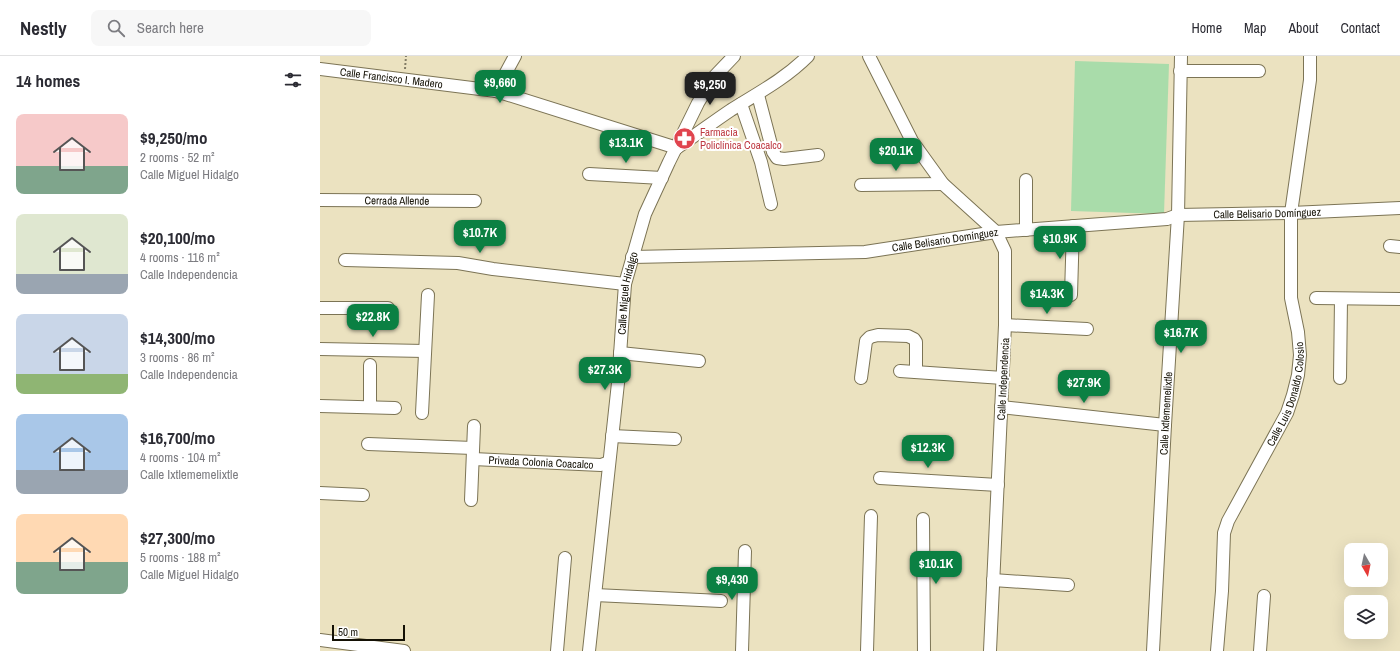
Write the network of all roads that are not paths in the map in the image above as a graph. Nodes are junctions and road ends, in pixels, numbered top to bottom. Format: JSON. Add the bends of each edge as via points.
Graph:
{"nodes":[{"id":1,"x":515,"y":56,"type":"edge"},
{"id":2,"x":729,"y":56,"type":"edge"},
{"id":3,"x":734,"y":56,"type":"edge"},
{"id":4,"x":808,"y":56,"type":"edge"},
{"id":5,"x":869,"y":56,"type":"edge"},
{"id":6,"x":1181,"y":56,"type":"edge"},
{"id":7,"x":1310,"y":56,"type":"edge"},
{"id":8,"x":721,"y":69,"type":"junction"},
{"id":9,"x":320,"y":70,"type":"edge"},
{"id":10,"x":1180,"y":71,"type":"junction"},
{"id":11,"x":1259,"y":71,"type":"dead end"},
{"id":12,"x":496,"y":90,"type":"junction"},
{"id":13,"x":758,"y":95,"type":"junction"},
{"id":14,"x":742,"y":104,"type":"junction"},
{"id":15,"x":677,"y":148,"type":"junction"},
{"id":16,"x":818,"y":155,"type":"dead end"},
{"id":17,"x":590,"y":174,"type":"dead end"},
{"id":18,"x":662,"y":178,"type":"junction"},
{"id":19,"x":1026,"y":180,"type":"dead end"},
{"id":20,"x":943,"y":184,"type":"junction"},
{"id":21,"x":861,"y":185,"type":"dead end"},
{"id":22,"x":320,"y":200,"type":"edge"},
{"id":23,"x":475,"y":201,"type":"dead end"},
{"id":24,"x":771,"y":204,"type":"dead end"},
{"id":25,"x":1400,"y":208,"type":"edge"},
{"id":26,"x":1291,"y":213,"type":"junction"},
{"id":27,"x":1178,"y":215,"type":"junction"},
{"id":28,"x":1074,"y":226,"type":"junction"},
{"id":29,"x":1026,"y":230,"type":"junction"},
{"id":30,"x":996,"y":232,"type":"junction"},
{"id":31,"x":632,"y":257,"type":"junction"},
{"id":32,"x":345,"y":260,"type":"dead end"},
{"id":33,"x":625,"y":284,"type":"junction"},
{"id":34,"x":428,"y":295,"type":"dead end"},
{"id":35,"x":1071,"y":295,"type":"dead end"},
{"id":36,"x":1316,"y":298,"type":"dead end"},
{"id":37,"x":1341,"y":298,"type":"junction"},
{"id":38,"x":1400,"y":300,"type":"edge"},
{"id":39,"x":320,"y":308,"type":"edge"},
{"id":40,"x":388,"y":308,"type":"dead end"},
{"id":41,"x":1005,"y":325,"type":"junction"},
{"id":42,"x":1087,"y":329,"type":"dead end"},
{"id":43,"x":320,"y":349,"type":"edge"},
{"id":44,"x":425,"y":351,"type":"junction"},
{"id":45,"x":620,"y":353,"type":"junction"},
{"id":46,"x":698,"y":361,"type":"dead end"},
{"id":47,"x":370,"y":365,"type":"dead end"},
{"id":48,"x":900,"y":371,"type":"dead end"},
{"id":49,"x":916,"y":372,"type":"junction"},
{"id":50,"x":861,"y":378,"type":"dead end"},
{"id":51,"x":1003,"y":378,"type":"junction"},
{"id":52,"x":1340,"y":378,"type":"dead end"},
{"id":53,"x":320,"y":406,"type":"edge"},
{"id":54,"x":370,"y":407,"type":"junction"},
{"id":55,"x":1001,"y":407,"type":"junction"},
{"id":56,"x":395,"y":408,"type":"dead end"},
{"id":57,"x":422,"y":413,"type":"dead end"},
{"id":58,"x":1165,"y":425,"type":"junction"},
{"id":59,"x":474,"y":426,"type":"dead end"},
{"id":60,"x":612,"y":436,"type":"junction"},
{"id":61,"x":675,"y":439,"type":"dead end"},
{"id":62,"x":368,"y":444,"type":"dead end"},
{"id":63,"x":473,"y":453,"type":"junction"},
{"id":64,"x":609,"y":462,"type":"junction"},
{"id":65,"x":880,"y":478,"type":"dead end"},
{"id":66,"x":998,"y":485,"type":"junction"},
{"id":67,"x":320,"y":493,"type":"edge"},
{"id":68,"x":364,"y":495,"type":"dead end"},
{"id":69,"x":471,"y":500,"type":"dead end"},
{"id":70,"x":871,"y":516,"type":"dead end"},
{"id":71,"x":923,"y":519,"type":"dead end"},
{"id":72,"x":746,"y":551,"type":"dead end"},
{"id":73,"x":565,"y":558,"type":"dead end"},
{"id":74,"x":993,"y":580,"type":"junction"},
{"id":75,"x":1068,"y":585,"type":"dead end"},
{"id":76,"x":595,"y":595,"type":"junction"},
{"id":77,"x":1264,"y":596,"type":"dead end"},
{"id":78,"x":721,"y":601,"type":"dead end"},
{"id":79,"x":320,"y":640,"type":"edge"},
{"id":80,"x":389,"y":650,"type":"edge"},
{"id":81,"x":404,"y":651,"type":"edge"},
{"id":82,"x":557,"y":651,"type":"edge"},
{"id":83,"x":589,"y":651,"type":"edge"},
{"id":84,"x":742,"y":651,"type":"edge"},
{"id":85,"x":866,"y":651,"type":"edge"},
{"id":86,"x":924,"y":651,"type":"edge"},
{"id":87,"x":990,"y":651,"type":"edge"},
{"id":88,"x":1153,"y":651,"type":"edge"},
{"id":89,"x":1217,"y":651,"type":"edge"},
{"id":90,"x":1260,"y":651,"type":"edge"}],
"edges":[{"from":1,"to":12,"type":"street"},
{"from":2,"to":8,"type":"street"},
{"from":3,"to":8,"type":"street","name":"Calle Miguel Hidalgo"},
{"from":4,"to":13,"type":"street"},
{"from":5,"to":20,"type":"street","name":"Calle Independencia","via":[[912,141]]},
{"from":6,"to":10,"type":"street","name":"Calle Ixtlememelixtle"},
{"from":7,"to":26,"type":"street","name":"Calle Luis Donaldo Colosio","via":[[1310,80]]},
{"from":8,"to":15,"type":"street","name":"Calle Miguel Hidalgo","via":[[698,103]]},
{"from":9,"to":12,"type":"street","name":"Calle Francisco I. Madero"},
{"from":10,"to":11,"type":"street"},
{"from":10,"to":27,"type":"street","name":"Calle Ixtlememelixtle"},
{"from":12,"to":15,"type":"street","name":"Calle Francisco I. Madero"},
{"from":13,"to":14,"type":"street"},
{"from":13,"to":16,"type":"street","via":[[773,152],[777,158]]},
{"from":14,"to":15,"type":"street"},
{"from":14,"to":24,"type":"street","via":[[761,162]]},
{"from":15,"to":18,"type":"street","name":"Calle Miguel Hidalgo"},
{"from":17,"to":18,"type":"street"},
{"from":18,"to":31,"type":"street","name":"Calle Miguel Hidalgo","via":[[645,214]]},
{"from":19,"to":29,"type":"street"},
{"from":20,"to":21,"type":"street"},
{"from":20,"to":30,"type":"street","name":"Calle Independencia"},
{"from":22,"to":23,"type":"street","name":"Cerrada Allende"},
{"from":25,"to":26,"type":"street","name":"Calle Belisario Domínguez"},
{"from":26,"to":27,"type":"street","name":"Calle Belisario Domínguez"},
{"from":26,"to":89,"type":"street","name":"Calle Luis Donaldo Colosio","via":[[1291,298],[1298,332],[1298,375],[1287,413],[1228,521],[1224,533]]},
{"from":27,"to":28,"type":"street","name":"Calle Belisario Domínguez","via":[[1167,219]]},
{"from":27,"to":58,"type":"street","name":"Calle Ixtlememelixtle"},
{"from":28,"to":29,"type":"street","name":"Calle Belisario Domínguez"},
{"from":28,"to":35,"type":"street"},
{"from":29,"to":30,"type":"street","name":"Calle Belisario Domínguez"},
{"from":30,"to":31,"type":"street","name":"Calle Belisario Domínguez","via":[[865,252]]},
{"from":30,"to":41,"type":"street","name":"Calle Independencia","via":[[1004,251]]},
{"from":31,"to":33,"type":"street","name":"Calle Miguel Hidalgo"},
{"from":32,"to":33,"type":"street","via":[[458,263]]},
{"from":33,"to":45,"type":"street","name":"Calle Miguel Hidalgo"},
{"from":34,"to":44,"type":"street"},
{"from":36,"to":37,"type":"street"},
{"from":37,"to":38,"type":"street"},
{"from":37,"to":52,"type":"street"},
{"from":39,"to":40,"type":"street"},
{"from":41,"to":42,"type":"street"},
{"from":41,"to":51,"type":"street","name":"Calle Independencia"},
{"from":43,"to":44,"type":"street"},
{"from":44,"to":57,"type":"street"},
{"from":45,"to":46,"type":"street"},
{"from":45,"to":60,"type":"street","name":"Calle Miguel Hidalgo"},
{"from":47,"to":54,"type":"street"},
{"from":48,"to":49,"type":"street"},
{"from":49,"to":50,"type":"street","via":[[914,338],[878,335],[866,341]]},
{"from":49,"to":51,"type":"street"},
{"from":51,"to":55,"type":"street","name":"Calle Independencia"},
{"from":53,"to":54,"type":"street"},
{"from":54,"to":56,"type":"street"},
{"from":55,"to":58,"type":"street"},
{"from":55,"to":66,"type":"street","name":"Calle Independencia"},
{"from":58,"to":88,"type":"street","name":"Calle Ixtlememelixtle"},
{"from":59,"to":63,"type":"street"},
{"from":60,"to":61,"type":"street"},
{"from":60,"to":64,"type":"street","name":"Calle Miguel Hidalgo"},
{"from":62,"to":63,"type":"street","name":"Privada Colonia Coacalco"},
{"from":63,"to":64,"type":"street","name":"Privada Colonia Coacalco","via":[[601,465]]},
{"from":63,"to":69,"type":"street"},
{"from":64,"to":76,"type":"street","name":"Calle Miguel Hidalgo"},
{"from":65,"to":66,"type":"street"},
{"from":66,"to":74,"type":"street","name":"Calle Independencia"},
{"from":67,"to":68,"type":"street"},
{"from":70,"to":85,"type":"street"},
{"from":71,"to":86,"type":"street"},
{"from":72,"to":84,"type":"street"},
{"from":73,"to":82,"type":"street"},
{"from":74,"to":75,"type":"street"},
{"from":74,"to":87,"type":"street","name":"Calle Independencia"},
{"from":76,"to":78,"type":"street"},
{"from":76,"to":83,"type":"street","name":"Calle Miguel Hidalgo"},
{"from":77,"to":90,"type":"street"},
{"from":79,"to":80,"type":"street"},
{"from":80,"to":81,"type":"street"}]}
